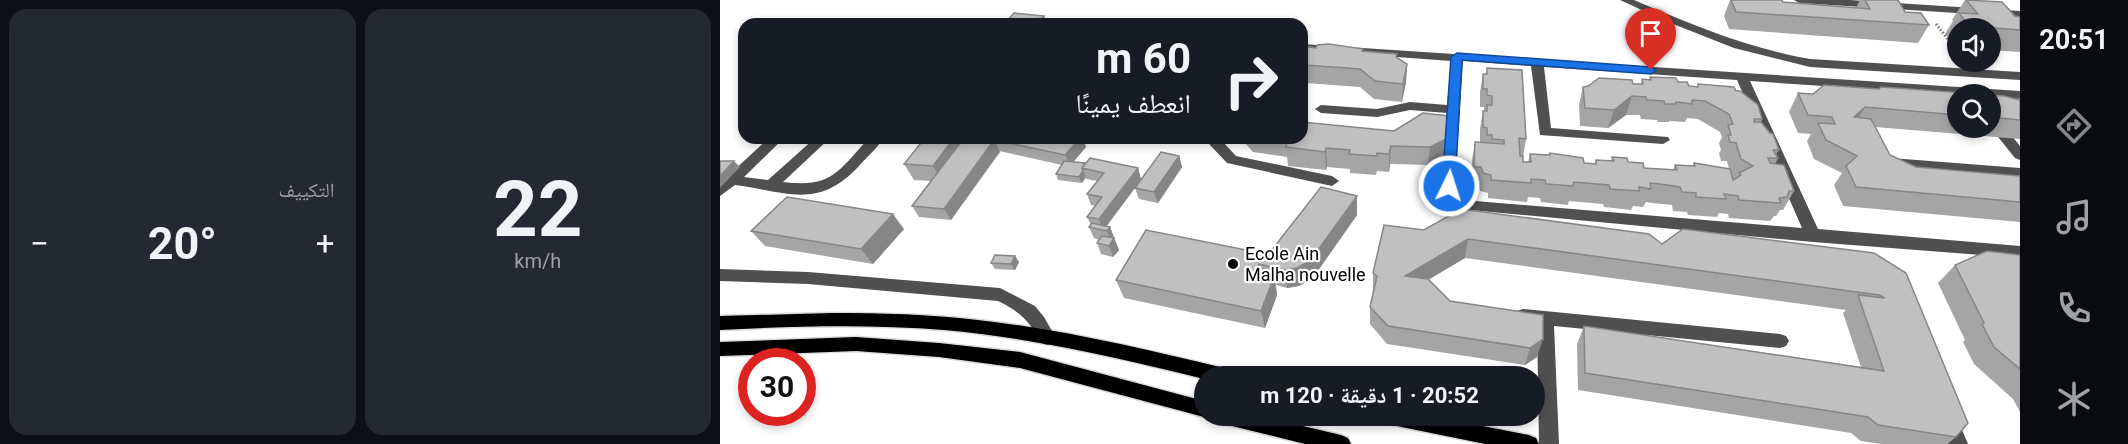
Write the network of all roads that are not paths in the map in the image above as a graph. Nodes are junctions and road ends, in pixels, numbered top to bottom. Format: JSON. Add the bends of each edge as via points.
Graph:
{"nodes":[{"id":1,"x":1625,"y":0,"type":"edge"},
{"id":2,"x":1799,"y":0,"type":"edge"},
{"id":3,"x":2020,"y":14,"type":"edge"},
{"id":4,"x":1308,"y":47,"type":"edge"},
{"id":5,"x":1457,"y":57,"type":"junction"},
{"id":6,"x":1537,"y":62,"type":"junction"},
{"id":7,"x":2020,"y":76,"type":"edge"},
{"id":8,"x":1742,"y":77,"type":"junction"},
{"id":9,"x":1947,"y":91,"type":"edge"},
{"id":10,"x":2001,"y":94,"type":"edge"},
{"id":11,"x":2020,"y":95,"type":"edge"},
{"id":12,"x":1321,"y":109,"type":"dead end"},
{"id":13,"x":1453,"y":110,"type":"junction"},
{"id":14,"x":2001,"y":132,"type":"edge"},
{"id":15,"x":1663,"y":140,"type":"dead end"},
{"id":16,"x":771,"y":144,"type":"edge"},
{"id":17,"x":816,"y":144,"type":"edge"},
{"id":18,"x":871,"y":144,"type":"edge"},
{"id":19,"x":1217,"y":144,"type":"edge"},
{"id":20,"x":2020,"y":155,"type":"edge"},
{"id":21,"x":1892,"y":163,"type":"edge"},
{"id":22,"x":2020,"y":173,"type":"edge"},
{"id":23,"x":733,"y":180,"type":"junction"},
{"id":24,"x":1332,"y":181,"type":"dead end"},
{"id":25,"x":771,"y":185,"type":"junction"},
{"id":26,"x":720,"y":192,"type":"edge"},
{"id":27,"x":1813,"y":236,"type":"junction"},
{"id":28,"x":1870,"y":241,"type":"junction"},
{"id":29,"x":2020,"y":252,"type":"edge"},
{"id":30,"x":1880,"y":262,"type":"edge"},
{"id":31,"x":720,"y":275,"type":"edge"},
{"id":32,"x":1511,"y":315,"type":"edge"},
{"id":33,"x":1545,"y":318,"type":"junction"},
{"id":34,"x":720,"y":323,"type":"edge"},
{"id":35,"x":1047,"y":338,"type":"junction"},
{"id":36,"x":1780,"y":341,"type":"dead end"},
{"id":37,"x":720,"y":349,"type":"edge"},
{"id":38,"x":1194,"y":369,"type":"edge"},
{"id":39,"x":1940,"y":401,"type":"edge"},
{"id":40,"x":1194,"y":406,"type":"edge"},
{"id":41,"x":1268,"y":426,"type":"edge"},
{"id":42,"x":1441,"y":426,"type":"edge"},
{"id":43,"x":1341,"y":444,"type":"edge"},
{"id":44,"x":1529,"y":444,"type":"edge"},
{"id":45,"x":1549,"y":444,"type":"edge"},
{"id":46,"x":1958,"y":444,"type":"edge"}],
"edges":[{"from":1,"to":7,"type":"street","via":[[1720,42],[1782,59]]},
{"from":2,"to":3,"type":"street"},
{"from":4,"to":5,"type":"street"},
{"from":5,"to":6,"type":"street"},
{"from":5,"to":13,"type":"street"},
{"from":6,"to":8,"type":"street"},
{"from":6,"to":15,"type":"street","via":[[1545,132]]},
{"from":8,"to":9,"type":"street"},
{"from":8,"to":27,"type":"street"},
{"from":10,"to":11,"type":"street"},
{"from":12,"to":13,"type":"street","via":[[1377,113],[1410,106]]},
{"from":13,"to":27,"type":"street","via":[[1449,186],[1455,200],[1475,206]]},
{"from":14,"to":20,"type":"street"},
{"from":16,"to":23,"type":"street"},
{"from":17,"to":25,"type":"street"},
{"from":18,"to":25,"type":"street","via":[[822,188]]},
{"from":19,"to":24,"type":"street","via":[[1232,160]]},
{"from":21,"to":22,"type":"street"},
{"from":23,"to":25,"type":"street"},
{"from":23,"to":26,"type":"street"},
{"from":27,"to":28,"type":"street"},
{"from":28,"to":29,"type":"street"},
{"from":28,"to":30,"type":"street"},
{"from":31,"to":35,"type":"street","via":[[808,278],[1000,295],[1037,317]]},
{"from":32,"to":33,"type":"street"},
{"from":33,"to":36,"type":"street"},
{"from":33,"to":45,"type":"street"},
{"from":34,"to":35,"type":"main road","via":[[944,323]]},
{"from":35,"to":38,"type":"main road","via":[[1105,347]]},
{"from":37,"to":40,"type":"main road","via":[[856,344],[939,350],[1009,359]]},
{"from":39,"to":46,"type":"street"},
{"from":41,"to":43,"type":"main road"},
{"from":42,"to":44,"type":"main road"}]}
